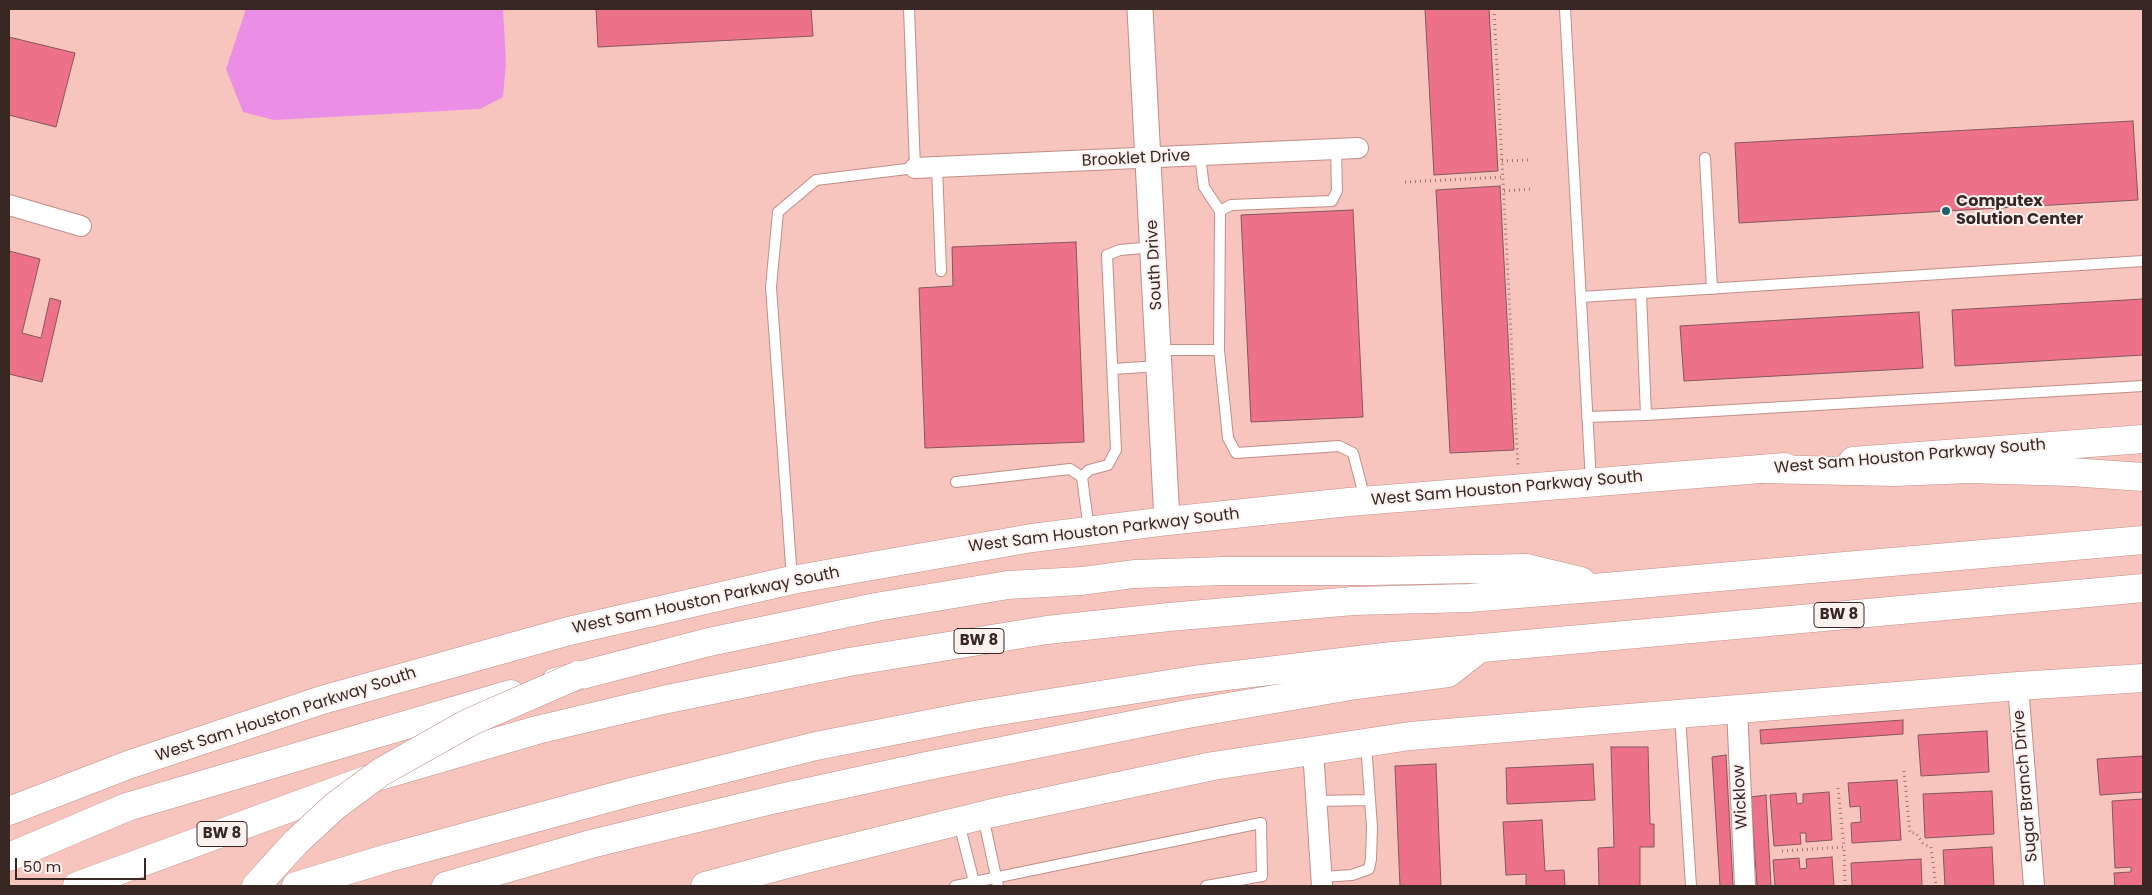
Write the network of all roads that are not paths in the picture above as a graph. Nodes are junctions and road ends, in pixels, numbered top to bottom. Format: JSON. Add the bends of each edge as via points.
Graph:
{"nodes":[{"id":1,"x":909,"y":9,"type":"edge"},
{"id":2,"x":1140,"y":9,"type":"edge"},
{"id":3,"x":1565,"y":9,"type":"edge"},
{"id":4,"x":1358,"y":148,"type":"dead end"},
{"id":5,"x":1336,"y":149,"type":"junction"},
{"id":6,"x":1200,"y":156,"type":"junction"},
{"id":7,"x":1149,"y":158,"type":"junction"},
{"id":8,"x":1705,"y":158,"type":"dead end"},
{"id":9,"x":937,"y":167,"type":"junction"},
{"id":10,"x":915,"y":168,"type":"junction"},
{"id":11,"x":9,"y":205,"type":"edge"},
{"id":12,"x":1220,"y":211,"type":"junction"},
{"id":13,"x":81,"y":226,"type":"dead end"},
{"id":14,"x":1154,"y":247,"type":"junction"},
{"id":15,"x":2143,"y":261,"type":"edge"},
{"id":16,"x":941,"y":271,"type":"dead end"},
{"id":17,"x":1712,"y":289,"type":"junction"},
{"id":18,"x":1641,"y":293,"type":"junction"},
{"id":19,"x":1581,"y":297,"type":"junction"},
{"id":20,"x":1219,"y":350,"type":"junction"},
{"id":21,"x":1159,"y":358,"type":"junction"},
{"id":22,"x":1113,"y":369,"type":"junction"},
{"id":23,"x":2143,"y":386,"type":"edge"},
{"id":24,"x":1646,"y":415,"type":"junction"},
{"id":25,"x":1587,"y":417,"type":"junction"},
{"id":26,"x":2143,"y":439,"type":"edge"},
{"id":27,"x":1761,"y":469,"type":"junction"},
{"id":28,"x":1082,"y":477,"type":"junction"},
{"id":29,"x":2143,"y":477,"type":"edge"},
{"id":30,"x":956,"y":482,"type":"dead end"},
{"id":31,"x":1591,"y":482,"type":"junction"},
{"id":32,"x":1365,"y":500,"type":"junction"},
{"id":33,"x":1167,"y":521,"type":"junction"},
{"id":34,"x":1089,"y":531,"type":"junction"},
{"id":35,"x":2143,"y":540,"type":"edge"},
{"id":36,"x":792,"y":580,"type":"junction"},
{"id":37,"x":1606,"y":587,"type":"junction"},
{"id":38,"x":2143,"y":588,"type":"edge"},
{"id":39,"x":1480,"y":648,"type":"junction"},
{"id":40,"x":578,"y":675,"type":"junction"},
{"id":41,"x":2143,"y":678,"type":"edge"},
{"id":42,"x":2018,"y":686,"type":"junction"},
{"id":43,"x":1736,"y":708,"type":"junction"},
{"id":44,"x":1680,"y":714,"type":"junction"},
{"id":45,"x":1365,"y":743,"type":"junction"},
{"id":46,"x":1313,"y":750,"type":"junction"},
{"id":47,"x":1370,"y":800,"type":"junction"},
{"id":48,"x":1317,"y":801,"type":"junction"},
{"id":49,"x":10,"y":809,"type":"edge"},
{"id":50,"x":971,"y":819,"type":"junction"},
{"id":51,"x":9,"y":857,"type":"edge"},
{"id":52,"x":1262,"y":881,"type":"edge"},
{"id":53,"x":1322,"y":881,"type":"edge"},
{"id":54,"x":997,"y":882,"type":"edge"},
{"id":55,"x":721,"y":884,"type":"edge"},
{"id":56,"x":974,"y":884,"type":"edge"},
{"id":57,"x":454,"y":885,"type":"edge"},
{"id":58,"x":77,"y":886,"type":"edge"},
{"id":59,"x":256,"y":886,"type":"edge"},
{"id":60,"x":296,"y":886,"type":"edge"},
{"id":61,"x":955,"y":886,"type":"edge"},
{"id":62,"x":1206,"y":886,"type":"edge"},
{"id":63,"x":1691,"y":886,"type":"edge"},
{"id":64,"x":1746,"y":886,"type":"edge"},
{"id":65,"x":2034,"y":886,"type":"edge"}],
"edges":[{"from":1,"to":10,"type":"lane"},
{"from":2,"to":7,"type":"street","name":"South Drive"},
{"from":3,"to":19,"type":"lane"},
{"from":4,"to":5,"type":"street","name":"Brooklet Drive"},
{"from":5,"to":6,"type":"street","name":"Brooklet Drive"},
{"from":5,"to":12,"type":"lane","via":[[1337,191],[1332,201],[1230,205]]},
{"from":6,"to":7,"type":"street","name":"Brooklet Drive"},
{"from":6,"to":12,"type":"lane","via":[[1204,187]]},
{"from":7,"to":9,"type":"street","name":"Brooklet Drive"},
{"from":7,"to":14,"type":"street","name":"South Drive"},
{"from":8,"to":17,"type":"lane"},
{"from":9,"to":10,"type":"street","name":"Brooklet Drive"},
{"from":9,"to":16,"type":"lane"},
{"from":10,"to":36,"type":"lane","via":[[816,180],[778,212],[771,287]]},
{"from":11,"to":13,"type":"street"},
{"from":12,"to":20,"type":"lane"},
{"from":14,"to":21,"type":"street","name":"South Drive"},
{"from":14,"to":22,"type":"lane","via":[[1120,250],[1107,256]]},
{"from":15,"to":17,"type":"lane"},
{"from":17,"to":18,"type":"lane"},
{"from":18,"to":19,"type":"lane"},
{"from":18,"to":24,"type":"lane"},
{"from":19,"to":25,"type":"lane"},
{"from":20,"to":21,"type":"lane"},
{"from":20,"to":32,"type":"lane","via":[[1228,438],[1236,453],[1339,446],[1353,453]]},
{"from":21,"to":22,"type":"lane"},
{"from":21,"to":33,"type":"street","name":"South Drive"},
{"from":22,"to":28,"type":"lane","via":[[1116,450],[1108,465],[1089,470]]},
{"from":23,"to":24,"type":"lane"},
{"from":24,"to":25,"type":"lane"},
{"from":25,"to":31,"type":"lane"},
{"from":26,"to":27,"type":"main road","name":"West Sam Houston Parkway South"},
{"from":27,"to":29,"type":"main road","via":[[1894,472],[1969,469]]},
{"from":27,"to":31,"type":"main road","name":"West Sam Houston Parkway South"},
{"from":28,"to":30,"type":"lane","via":[[1070,469]]},
{"from":28,"to":34,"type":"lane"},
{"from":31,"to":32,"type":"main road","name":"West Sam Houston Parkway South"},
{"from":32,"to":33,"type":"main road","name":"West Sam Houston Parkway South"},
{"from":33,"to":34,"type":"main road","name":"West Sam Houston Parkway South"},
{"from":34,"to":36,"type":"main road","name":"West Sam Houston Parkway South"},
{"from":35,"to":37,"type":"main road","number":"BW 8"},
{"from":36,"to":49,"type":"main road","name":"West Sam Houston Parkway South","via":[[569,631],[322,700],[128,765]]},
{"from":37,"to":40,"type":"main road","via":[[1527,568],[1134,574],[1008,585],[866,609],[710,642]]},
{"from":37,"to":58,"type":"main road","number":"BW 8","via":[[1469,598],[1353,601],[1168,616],[1047,630],[849,662],[537,730],[366,780]]},
{"from":38,"to":39,"type":"main road","number":"BW 8"},
{"from":39,"to":57,"type":"main road","via":[[1448,673],[1182,715],[918,768],[631,834]]},
{"from":39,"to":60,"type":"main road","number":"BW 8","via":[[1194,680],[974,715],[816,746],[630,792]]},
{"from":40,"to":51,"type":"main road","bridge":true,"via":[[127,807]]},
{"from":40,"to":59,"type":"main road","bridge":true,"via":[[470,722],[381,772],[335,806]]},
{"from":41,"to":42,"type":"main road"},
{"from":42,"to":43,"type":"main road"},
{"from":42,"to":65,"type":"street","name":"Sugar Branch Drive"},
{"from":43,"to":44,"type":"main road"},
{"from":43,"to":64,"type":"street","name":"Wicklow"},
{"from":44,"to":45,"type":"main road","via":[[1410,736]]},
{"from":44,"to":63,"type":"lane"},
{"from":45,"to":46,"type":"main road"},
{"from":45,"to":47,"type":"lane"},
{"from":46,"to":48,"type":"street"},
{"from":46,"to":50,"type":"main road","via":[[1213,766]]},
{"from":47,"to":48,"type":"lane"},
{"from":47,"to":53,"type":"lane","via":[[1372,859],[1369,869]]},
{"from":48,"to":53,"type":"street"},
{"from":50,"to":54,"type":"lane"},
{"from":50,"to":55,"type":"main road"},
{"from":50,"to":56,"type":"lane"},
{"from":52,"to":54,"type":"lane","via":[[1261,823]]},
{"from":52,"to":62,"type":"lane"},
{"from":54,"to":56,"type":"lane"},
{"from":56,"to":61,"type":"lane"}]}
